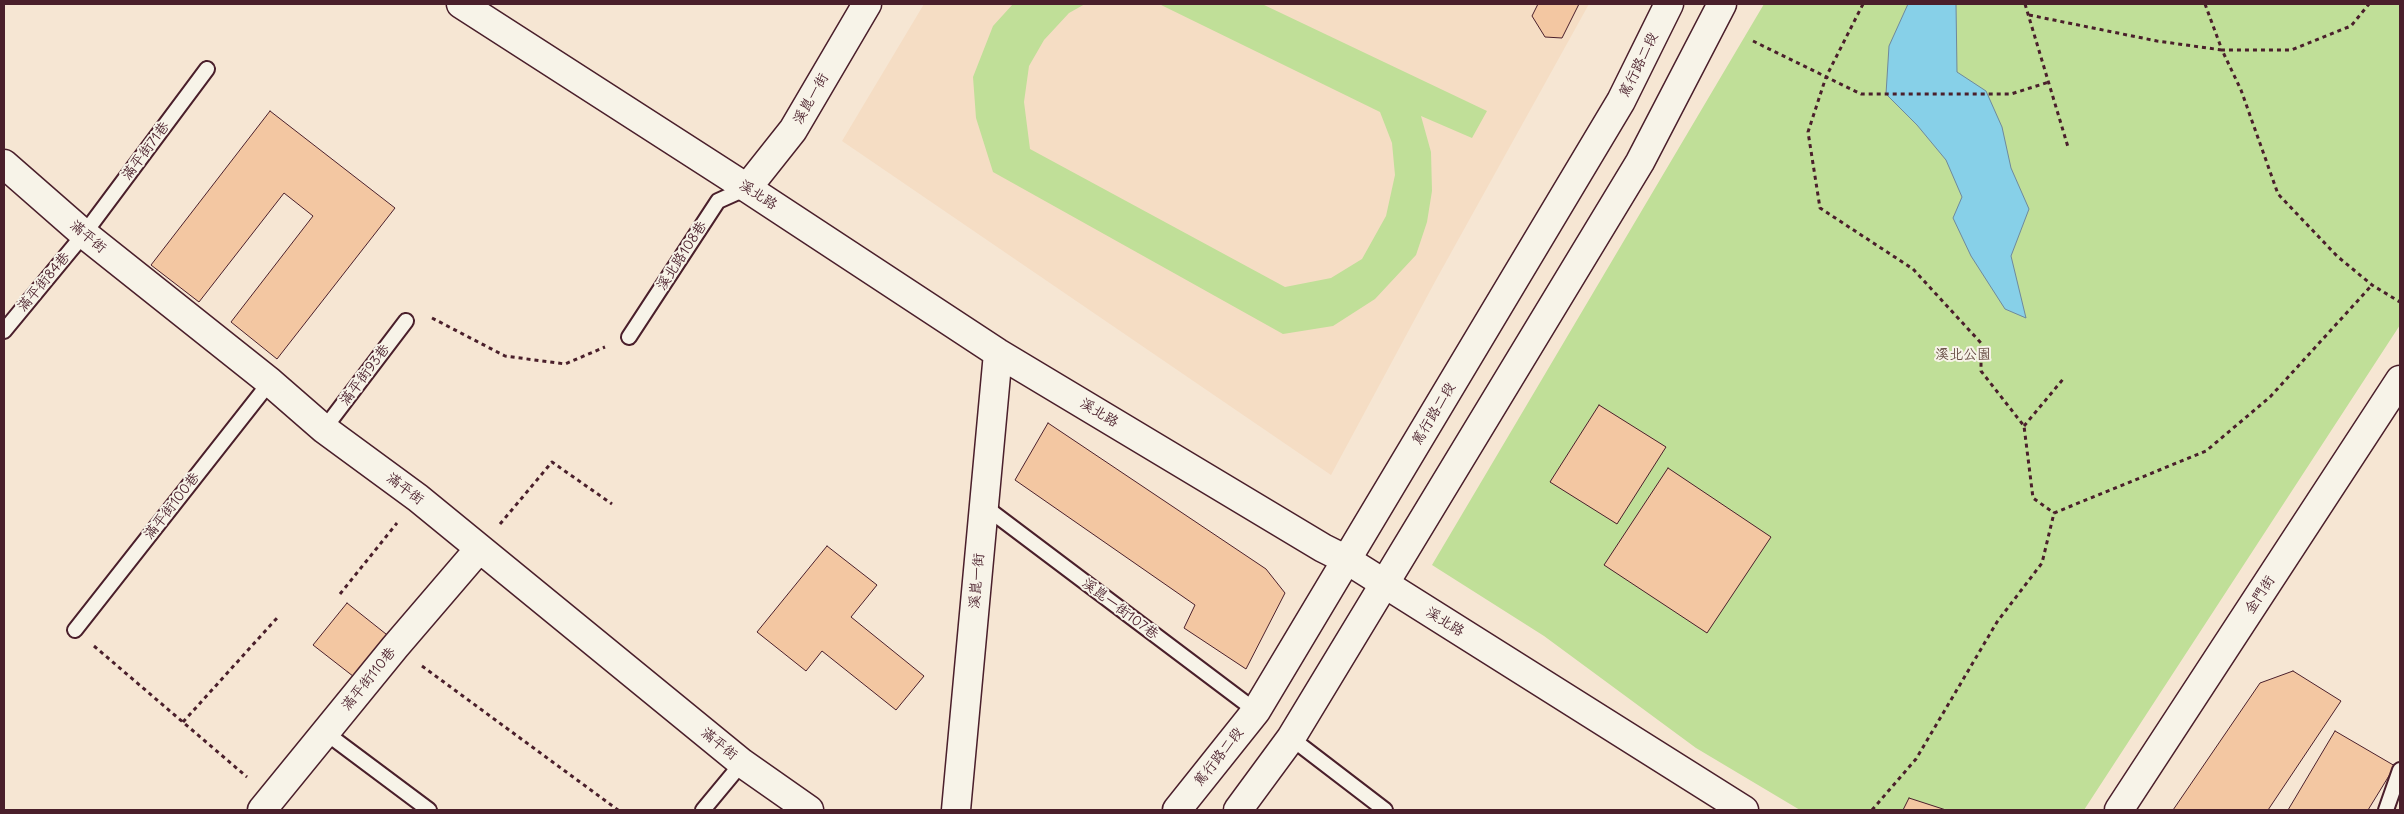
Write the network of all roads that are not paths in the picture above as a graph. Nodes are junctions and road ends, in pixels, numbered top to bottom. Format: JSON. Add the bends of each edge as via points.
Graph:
{"nodes":[{"id":1,"x":461,"y":4,"type":"edge"},
{"id":2,"x":866,"y":4,"type":"edge"},
{"id":3,"x":1669,"y":4,"type":"edge"},
{"id":4,"x":1722,"y":4,"type":"edge"},
{"id":5,"x":207,"y":69,"type":"dead end"},
{"id":6,"x":4,"y":164,"type":"edge"},
{"id":7,"x":747,"y":188,"type":"junction"},
{"id":8,"x":84,"y":234,"type":"junction"},
{"id":9,"x":406,"y":321,"type":"road end"},
{"id":10,"x":4,"y":331,"type":"edge"},
{"id":11,"x":629,"y":337,"type":"road end"},
{"id":12,"x":998,"y":353,"type":"junction"},
{"id":13,"x":2400,"y":380,"type":"edge"},
{"id":14,"x":270,"y":382,"type":"junction"},
{"id":15,"x":324,"y":429,"type":"junction"},
{"id":16,"x":984,"y":506,"type":"junction"},
{"id":17,"x":479,"y":549,"type":"junction"},
{"id":18,"x":1347,"y":560,"type":"junction"},
{"id":19,"x":1386,"y":585,"type":"junction"},
{"id":20,"x":75,"y":630,"type":"road end"},
{"id":21,"x":1256,"y":711,"type":"junction"},
{"id":22,"x":326,"y":733,"type":"junction"},
{"id":23,"x":1291,"y":738,"type":"junction"},
{"id":24,"x":742,"y":763,"type":"junction"},
{"id":25,"x":2400,"y":770,"type":"edge"},
{"id":26,"x":268,"y":804,"type":"edge"},
{"id":27,"x":429,"y":810,"type":"edge"},
{"id":28,"x":703,"y":810,"type":"edge"},
{"id":29,"x":809,"y":810,"type":"edge"},
{"id":30,"x":956,"y":810,"type":"edge"},
{"id":31,"x":1177,"y":810,"type":"edge"},
{"id":32,"x":1238,"y":810,"type":"edge"},
{"id":33,"x":1385,"y":810,"type":"edge"},
{"id":34,"x":1744,"y":810,"type":"edge"},
{"id":35,"x":2119,"y":810,"type":"edge"},
{"id":36,"x":2386,"y":810,"type":"edge"}],
"edges":[{"from":1,"to":7,"type":"street","name":"溪北路"},
{"from":2,"to":7,"type":"street","name":"溪崑一街","via":[[793,130]]},
{"from":3,"to":18,"type":"street","name":"篤行路二段","via":[[1621,101]]},
{"from":4,"to":19,"type":"street","via":[[1640,162]]},
{"from":5,"to":8,"type":"lane","name":"滿平街71巷"},
{"from":6,"to":8,"type":"street","name":"滿平街"},
{"from":7,"to":11,"type":"lane","name":"溪北路108巷","via":[[718,201]]},
{"from":7,"to":12,"type":"street","name":"溪北路"},
{"from":8,"to":10,"type":"lane","name":"滿平街84巷"},
{"from":8,"to":14,"type":"street","name":"滿平街"},
{"from":9,"to":15,"type":"lane","name":"滿平街93巷"},
{"from":12,"to":16,"type":"street","name":"溪崑一街"},
{"from":12,"to":18,"type":"street","name":"溪北路"},
{"from":13,"to":35,"type":"street","name":"金門街"},
{"from":14,"to":15,"type":"street","name":"滿平街"},
{"from":14,"to":20,"type":"lane","name":"滿平街100巷"},
{"from":15,"to":17,"type":"street","name":"滿平街","via":[[418,498]]},
{"from":16,"to":21,"type":"lane","name":"溪崑一街107巷"},
{"from":16,"to":30,"type":"street","name":"溪崑一街"},
{"from":17,"to":22,"type":"street","name":"滿平街110巷"},
{"from":17,"to":24,"type":"street","name":"滿平街"},
{"from":18,"to":19,"type":"street","name":"溪北路"},
{"from":18,"to":21,"type":"street","name":"篤行路二段"},
{"from":19,"to":23,"type":"street"},
{"from":19,"to":34,"type":"street","name":"溪北路"},
{"from":21,"to":31,"type":"street","name":"篤行路二段"},
{"from":22,"to":26,"type":"street","name":"滿平街110巷"},
{"from":22,"to":27,"type":"lane"},
{"from":23,"to":32,"type":"street"},
{"from":23,"to":33,"type":"lane"},
{"from":24,"to":28,"type":"lane"},
{"from":24,"to":29,"type":"street","name":"滿平街"},
{"from":25,"to":36,"type":"lane"}]}
